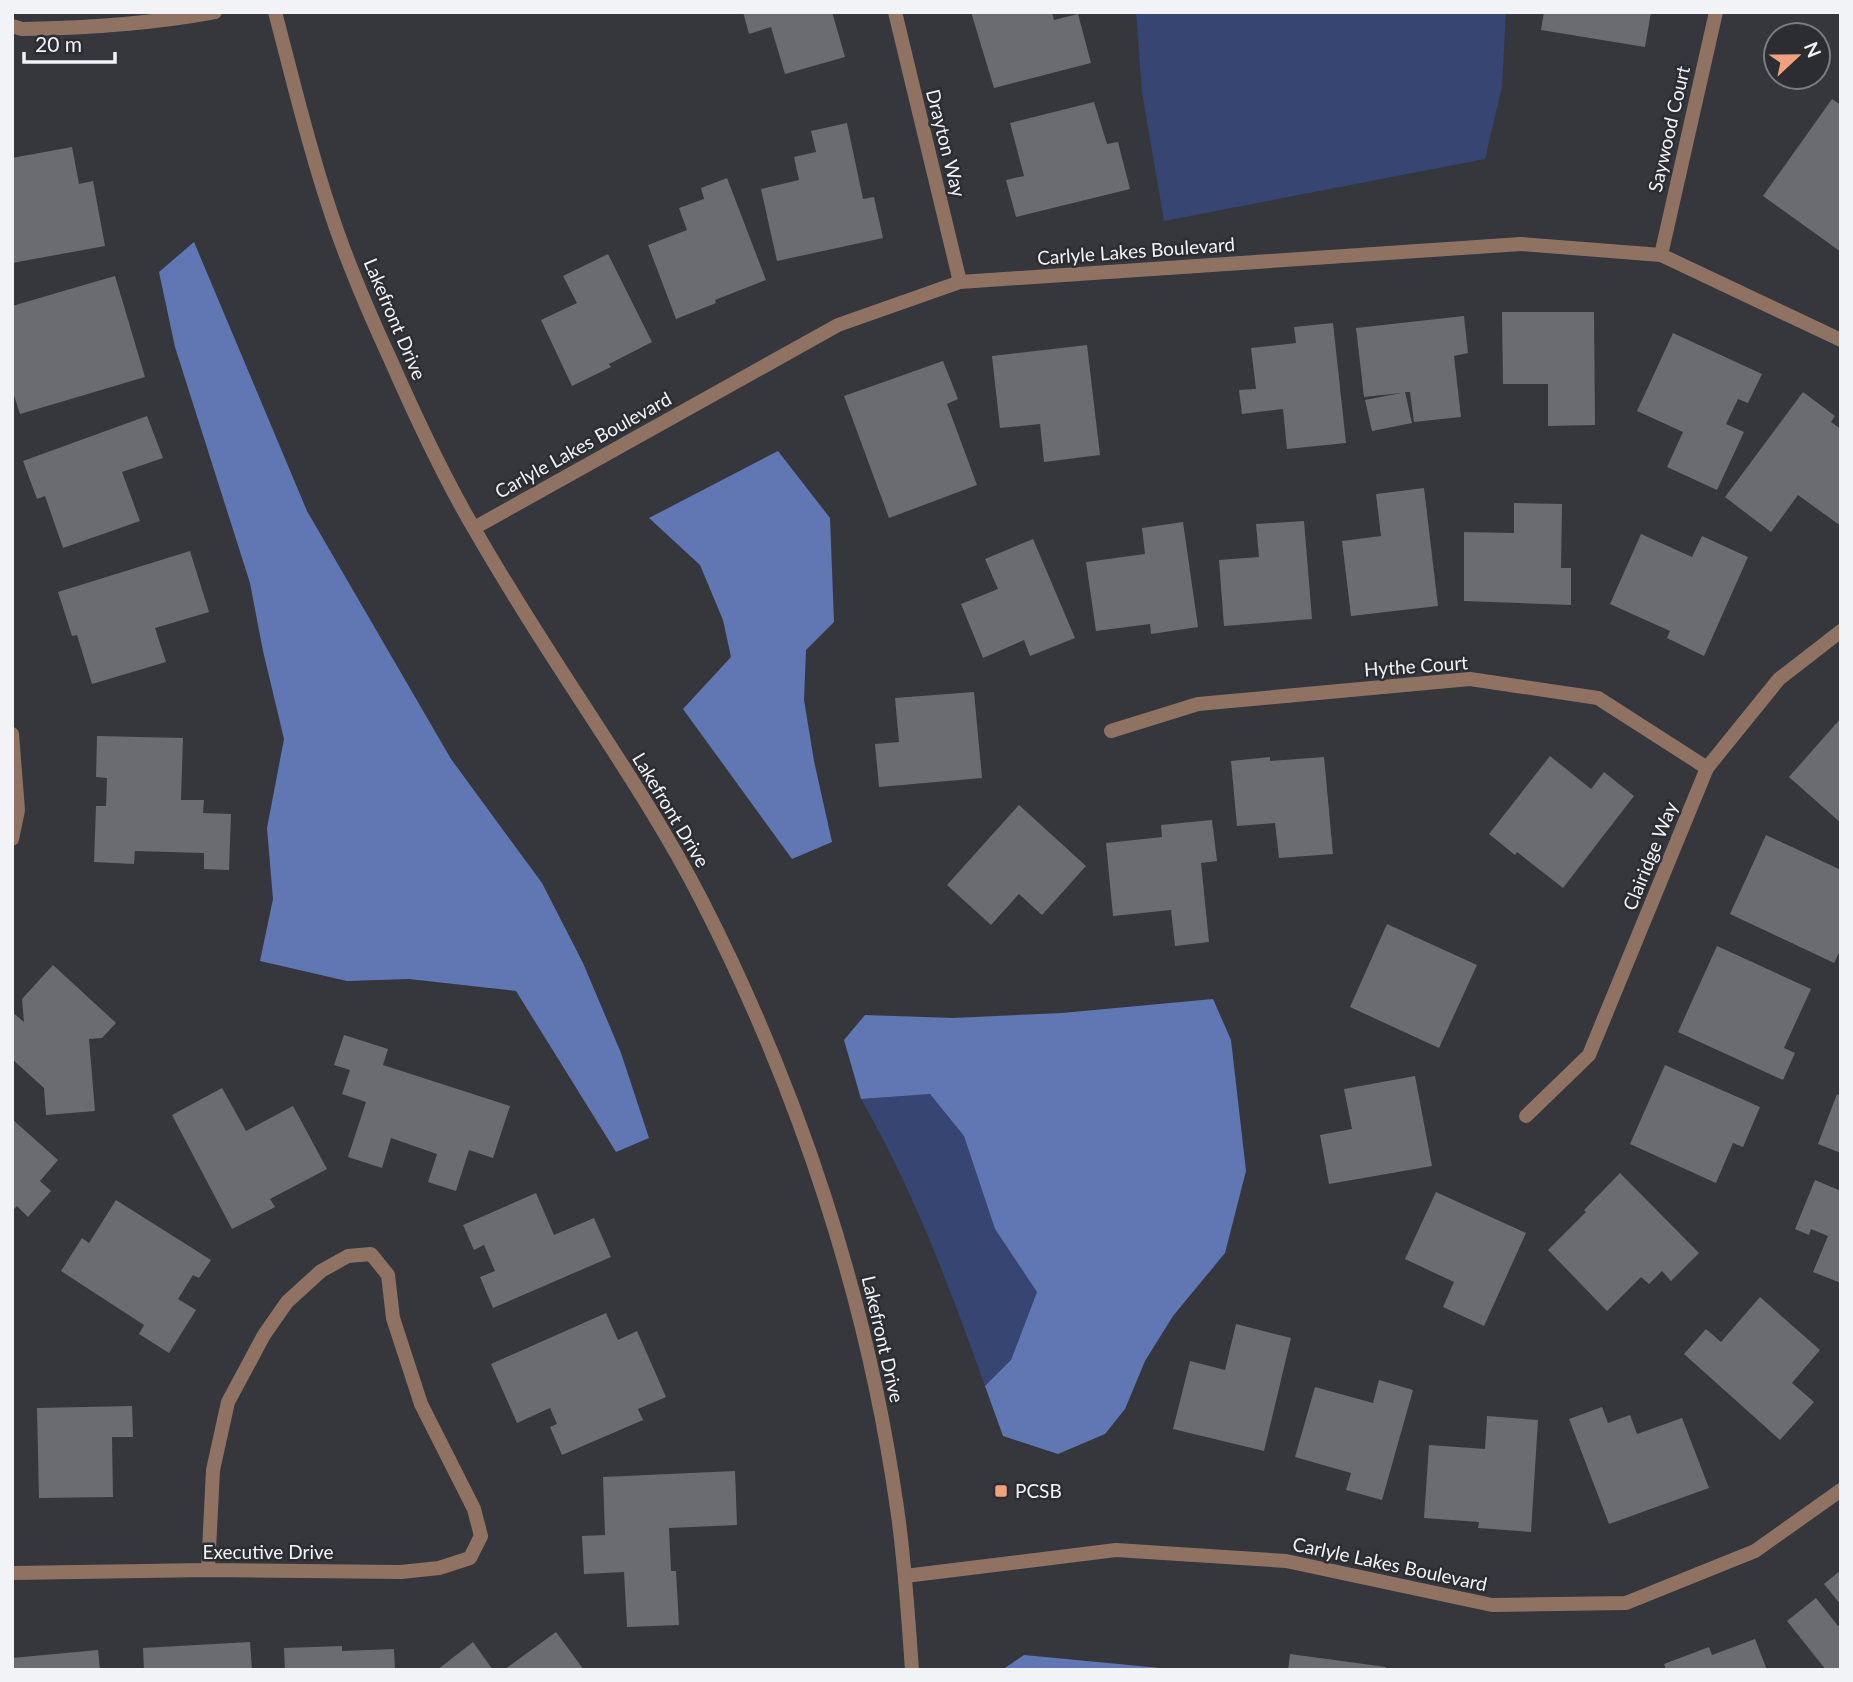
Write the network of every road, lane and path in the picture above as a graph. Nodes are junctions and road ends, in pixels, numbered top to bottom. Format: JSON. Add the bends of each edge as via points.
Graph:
{"nodes":[{"id":1,"x":215,"y":12,"type":"edge"},
{"id":2,"x":275,"y":12,"type":"edge"},
{"id":3,"x":895,"y":12,"type":"edge"},
{"id":4,"x":1716,"y":12,"type":"edge"},
{"id":5,"x":12,"y":26,"type":"edge"},
{"id":6,"x":1661,"y":255,"type":"junction"},
{"id":7,"x":960,"y":282,"type":"junction"},
{"id":8,"x":1841,"y":340,"type":"edge"},
{"id":9,"x":474,"y":528,"type":"junction"},
{"id":10,"x":1841,"y":631,"type":"edge"},
{"id":11,"x":1111,"y":732,"type":"dead end"},
{"id":12,"x":12,"y":734,"type":"edge"},
{"id":13,"x":1707,"y":768,"type":"junction"},
{"id":14,"x":12,"y":839,"type":"edge"},
{"id":15,"x":1526,"y":1116,"type":"dead end"},
{"id":16,"x":1841,"y":1490,"type":"edge"},
{"id":17,"x":208,"y":1570,"type":"junction"},
{"id":18,"x":12,"y":1573,"type":"edge"},
{"id":19,"x":905,"y":1576,"type":"junction"},
{"id":20,"x":912,"y":1670,"type":"edge"}],
"edges":[{"from":1,"to":5,"type":"street","via":[[91,27]]},
{"from":2,"to":9,"type":"street","name":"Lakefront Drive","via":[[321,183],[353,270],[422,430]]},
{"from":3,"to":7,"type":"street","name":"Drayton Way"},
{"from":4,"to":6,"type":"street","name":"Saywood Court"},
{"from":6,"to":7,"type":"street","name":"Carlyle Lakes Boulevard","via":[[1521,244]]},
{"from":6,"to":8,"type":"street","name":"Carlyle Lakes Boulevard"},
{"from":7,"to":9,"type":"street","name":"Carlyle Lakes Boulevard","via":[[838,325]]},
{"from":9,"to":19,"type":"street","name":"Lakefront Drive","via":[[658,823],[700,897],[762,1026],[827,1202],[848,1273],[886,1442]]},
{"from":10,"to":13,"type":"street","name":"Clairidge Way","via":[[1779,679]]},
{"from":11,"to":13,"type":"street","name":"Hythe Court","via":[[1198,704],[1470,679],[1598,698]]},
{"from":12,"to":14,"type":"street","via":[[18,810]]},
{"from":13,"to":15,"type":"street","name":"Clairidge Way","via":[[1589,1055]]},
{"from":16,"to":19,"type":"street","name":"Carlyle Lakes Boulevard","via":[[1755,1551],[1626,1603],[1492,1605],[1286,1561],[1116,1550]]},
{"from":17,"to":17,"type":"street","name":"Executive Drive","via":[[214,1470],[228,1402],[287,1302],[321,1271],[348,1256],[371,1254],[388,1275],[393,1318],[421,1405],[474,1509],[481,1536],[470,1558],[439,1568],[401,1572]]},
{"from":17,"to":18,"type":"street","name":"Executive Drive"},
{"from":19,"to":20,"type":"street","name":"Lakefront Drive"}]}
